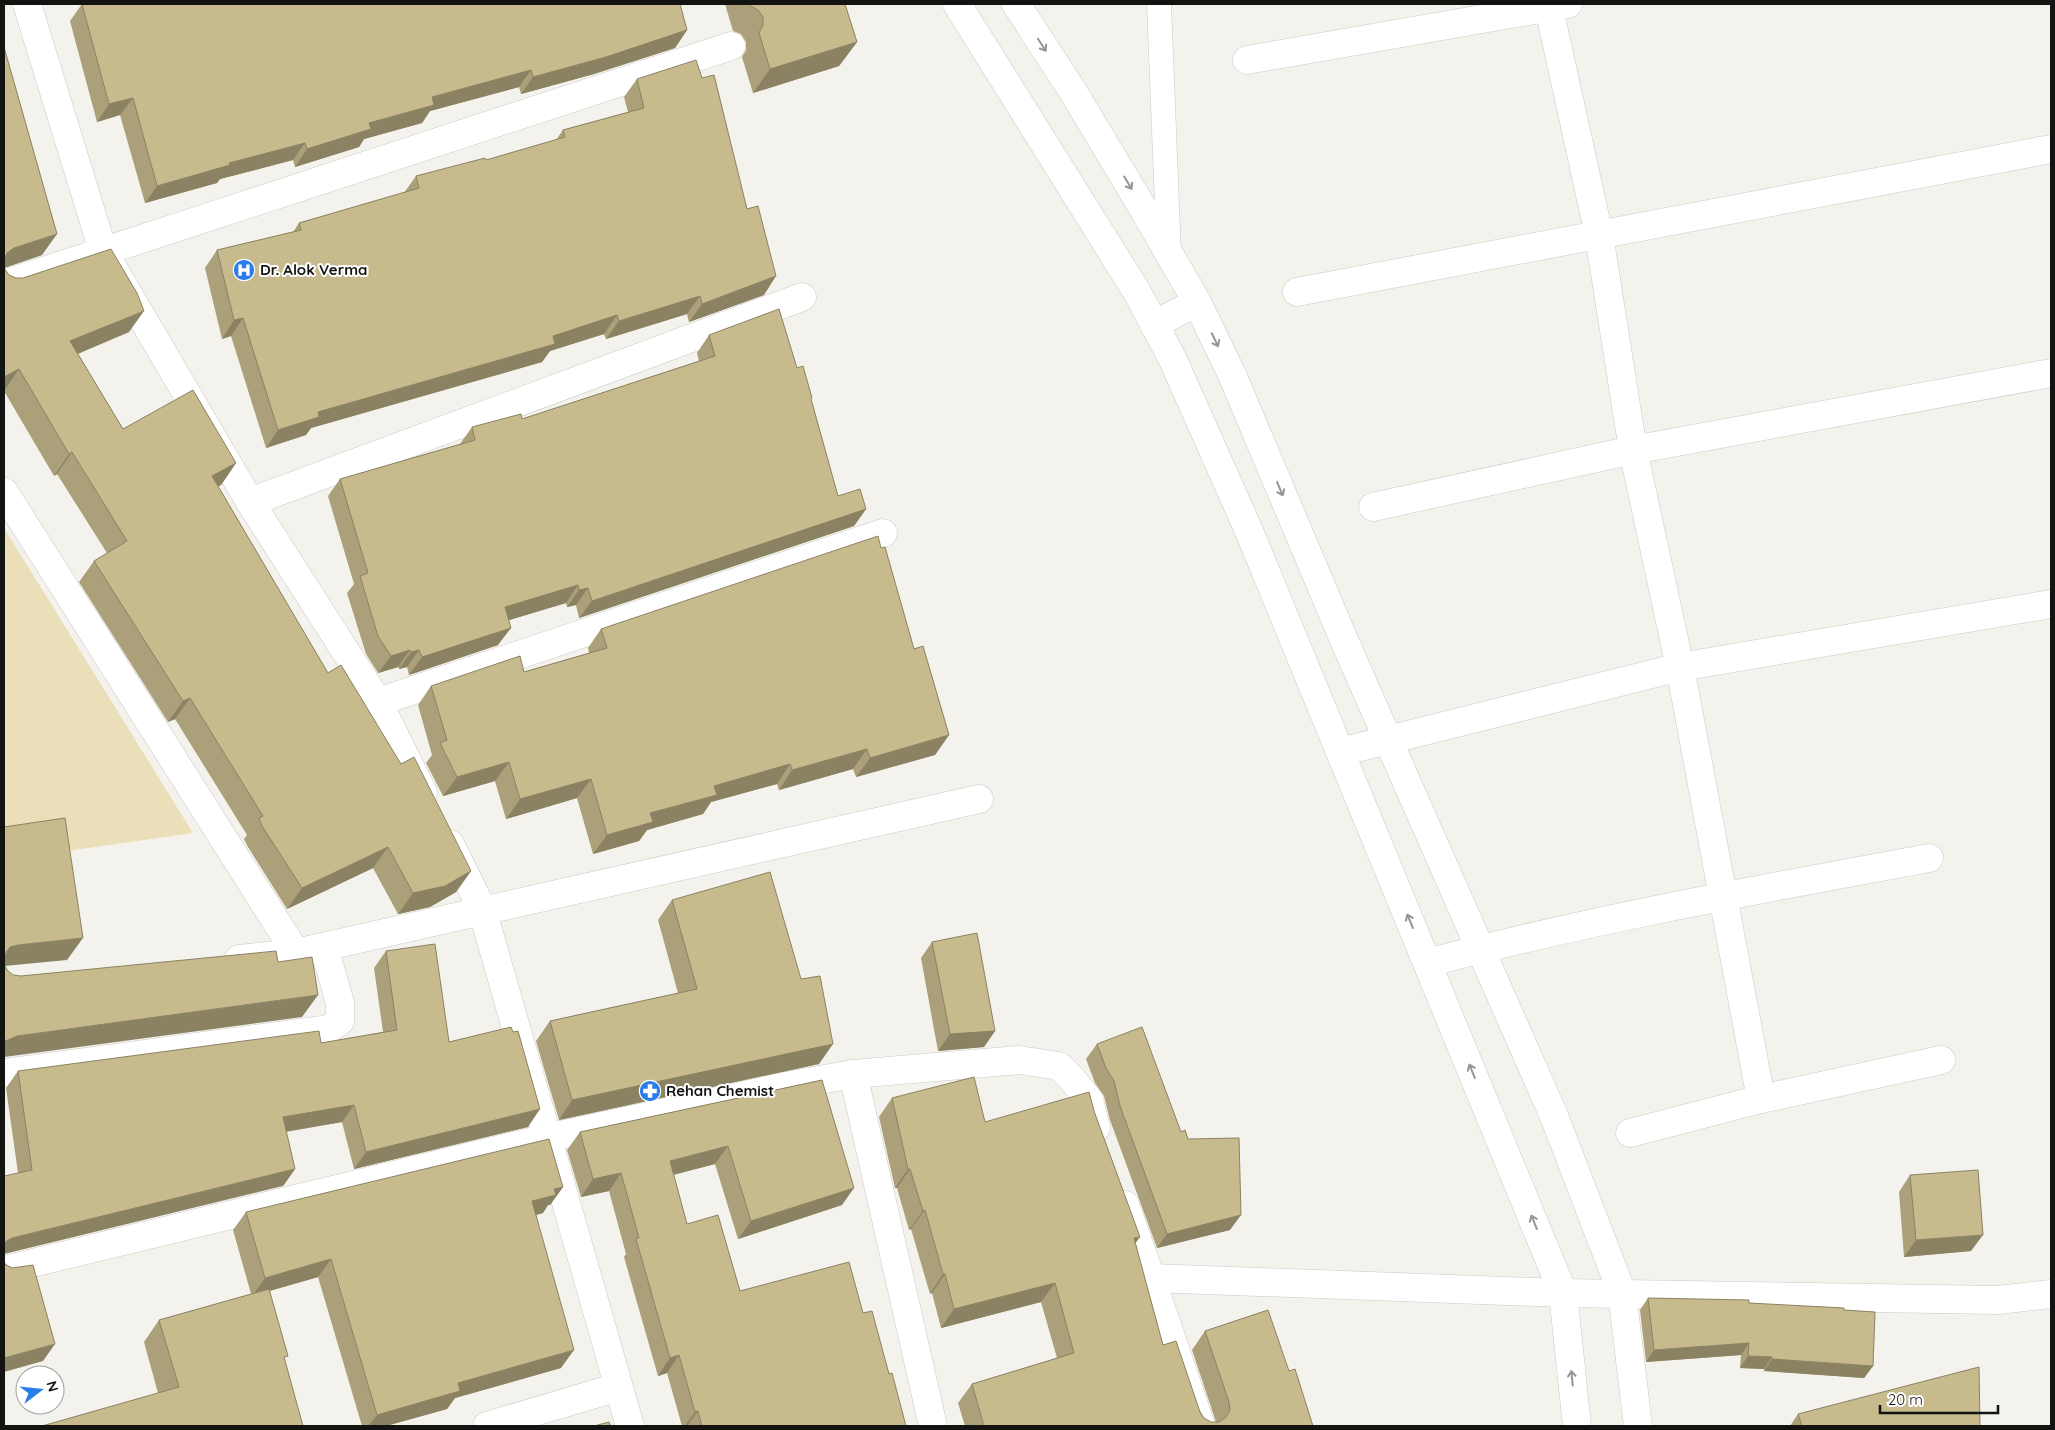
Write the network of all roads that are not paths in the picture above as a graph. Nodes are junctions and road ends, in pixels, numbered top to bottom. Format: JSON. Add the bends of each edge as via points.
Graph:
{"nodes":[{"id":1,"x":26,"y":4,"type":"edge"},
{"id":2,"x":958,"y":4,"type":"edge"},
{"id":3,"x":1016,"y":4,"type":"edge"},
{"id":4,"x":1159,"y":4,"type":"edge"},
{"id":5,"x":1555,"y":5,"type":"edge"},
{"id":6,"x":731,"y":46,"type":"dead end"},
{"id":7,"x":1247,"y":60,"type":"dead end"},
{"id":8,"x":2051,"y":149,"type":"edge"},
{"id":9,"x":1599,"y":235,"type":"junction"},
{"id":10,"x":103,"y":251,"type":"junction"},
{"id":11,"x":1170,"y":255,"type":"junction"},
{"id":12,"x":4,"y":284,"type":"edge"},
{"id":13,"x":1297,"y":292,"type":"dead end"},
{"id":14,"x":802,"y":297,"type":"dead end"},
{"id":15,"x":1197,"y":302,"type":"junction"},
{"id":16,"x":1154,"y":325,"type":"junction"},
{"id":17,"x":2051,"y":373,"type":"edge"},
{"id":18,"x":1634,"y":450,"type":"junction"},
{"id":19,"x":4,"y":492,"type":"edge"},
{"id":20,"x":250,"y":502,"type":"junction"},
{"id":21,"x":1373,"y":507,"type":"dead end"},
{"id":22,"x":883,"y":533,"type":"dead end"},
{"id":23,"x":2051,"y":604,"type":"edge"},
{"id":24,"x":1680,"y":668,"type":"junction"},
{"id":25,"x":378,"y":702,"type":"junction"},
{"id":26,"x":1388,"y":739,"type":"junction"},
{"id":27,"x":1340,"y":752,"type":"junction"},
{"id":28,"x":979,"y":799,"type":"dead end"},
{"id":29,"x":1929,"y":858,"type":"dead end"},
{"id":30,"x":1723,"y":896,"type":"junction"},
{"id":31,"x":482,"y":909,"type":"junction"},
{"id":32,"x":324,"y":947,"type":"junction"},
{"id":33,"x":1480,"y":949,"type":"junction"},
{"id":34,"x":296,"y":953,"type":"junction"},
{"id":35,"x":218,"y":961,"type":"edge"},
{"id":36,"x":1427,"y":963,"type":"junction"},
{"id":37,"x":1941,"y":1060,"type":"dead end"},
{"id":38,"x":4,"y":1073,"type":"edge"},
{"id":39,"x":853,"y":1074,"type":"junction"},
{"id":40,"x":1761,"y":1099,"type":"junction"},
{"id":41,"x":1630,"y":1134,"type":"dead end"},
{"id":42,"x":547,"y":1138,"type":"junction"},
{"id":43,"x":1105,"y":1152,"type":"edge"},
{"id":44,"x":1115,"y":1179,"type":"edge"},
{"id":45,"x":4,"y":1270,"type":"edge"},
{"id":46,"x":1151,"y":1278,"type":"junction"},
{"id":47,"x":1563,"y":1293,"type":"junction"},
{"id":48,"x":1622,"y":1293,"type":"junction"},
{"id":49,"x":2051,"y":1294,"type":"edge"},
{"id":50,"x":618,"y":1386,"type":"junction"},
{"id":51,"x":487,"y":1426,"type":"edge"},
{"id":52,"x":630,"y":1426,"type":"edge"},
{"id":53,"x":932,"y":1426,"type":"edge"},
{"id":54,"x":1201,"y":1426,"type":"edge"},
{"id":55,"x":1577,"y":1426,"type":"edge"},
{"id":56,"x":1638,"y":1426,"type":"edge"}],
"edges":[{"from":1,"to":10,"type":"street"},
{"from":2,"to":16,"type":"street","via":[[1138,292]]},
{"from":3,"to":11,"type":"street","one_way":true},
{"from":4,"to":11,"type":"lane"},
{"from":5,"to":7,"type":"street"},
{"from":5,"to":9,"type":"street"},
{"from":6,"to":10,"type":"street"},
{"from":8,"to":9,"type":"street"},
{"from":9,"to":13,"type":"street"},
{"from":9,"to":18,"type":"street"},
{"from":10,"to":12,"type":"street"},
{"from":10,"to":20,"type":"street"},
{"from":11,"to":15,"type":"street"},
{"from":14,"to":20,"type":"street"},
{"from":15,"to":16,"type":"street"},
{"from":15,"to":26,"type":"street","one_way":true,"via":[[1233,376]]},
{"from":16,"to":27,"type":"street","via":[[1173,360],[1245,522]]},
{"from":17,"to":18,"type":"street"},
{"from":18,"to":21,"type":"street"},
{"from":18,"to":24,"type":"street"},
{"from":19,"to":34,"type":"street"},
{"from":20,"to":25,"type":"street"},
{"from":22,"to":25,"type":"street"},
{"from":23,"to":24,"type":"street"},
{"from":24,"to":26,"type":"street"},
{"from":24,"to":30,"type":"street"},
{"from":25,"to":31,"type":"street"},
{"from":26,"to":27,"type":"street"},
{"from":26,"to":33,"type":"street"},
{"from":36,"to":27,"type":"street","one_way":true},
{"from":28,"to":31,"type":"street"},
{"from":29,"to":30,"type":"street"},
{"from":30,"to":33,"type":"street"},
{"from":30,"to":40,"type":"street"},
{"from":31,"to":32,"type":"street"},
{"from":31,"to":42,"type":"street"},
{"from":32,"to":34,"type":"street"},
{"from":32,"to":38,"type":"street","via":[[340,1003],[340,1021],[328,1029]]},
{"from":33,"to":36,"type":"street"},
{"from":33,"to":48,"type":"street","via":[[1554,1116]]},
{"from":34,"to":35,"type":"street"},
{"from":47,"to":36,"type":"street","one_way":true},
{"from":37,"to":40,"type":"street"},
{"from":39,"to":42,"type":"street"},
{"from":39,"to":43,"type":"street","via":[[1019,1060],[1059,1066],[1089,1100]]},
{"from":39,"to":53,"type":"street"},
{"from":40,"to":41,"type":"street"},
{"from":42,"to":45,"type":"street"},
{"from":42,"to":50,"type":"street"},
{"from":44,"to":46,"type":"street"},
{"from":46,"to":47,"type":"street"},
{"from":46,"to":54,"type":"street"},
{"from":47,"to":48,"type":"street"},
{"from":55,"to":47,"type":"street","one_way":true},
{"from":48,"to":49,"type":"street","via":[[1998,1300]]},
{"from":48,"to":56,"type":"street"},
{"from":50,"to":51,"type":"street"},
{"from":50,"to":52,"type":"street"}]}
